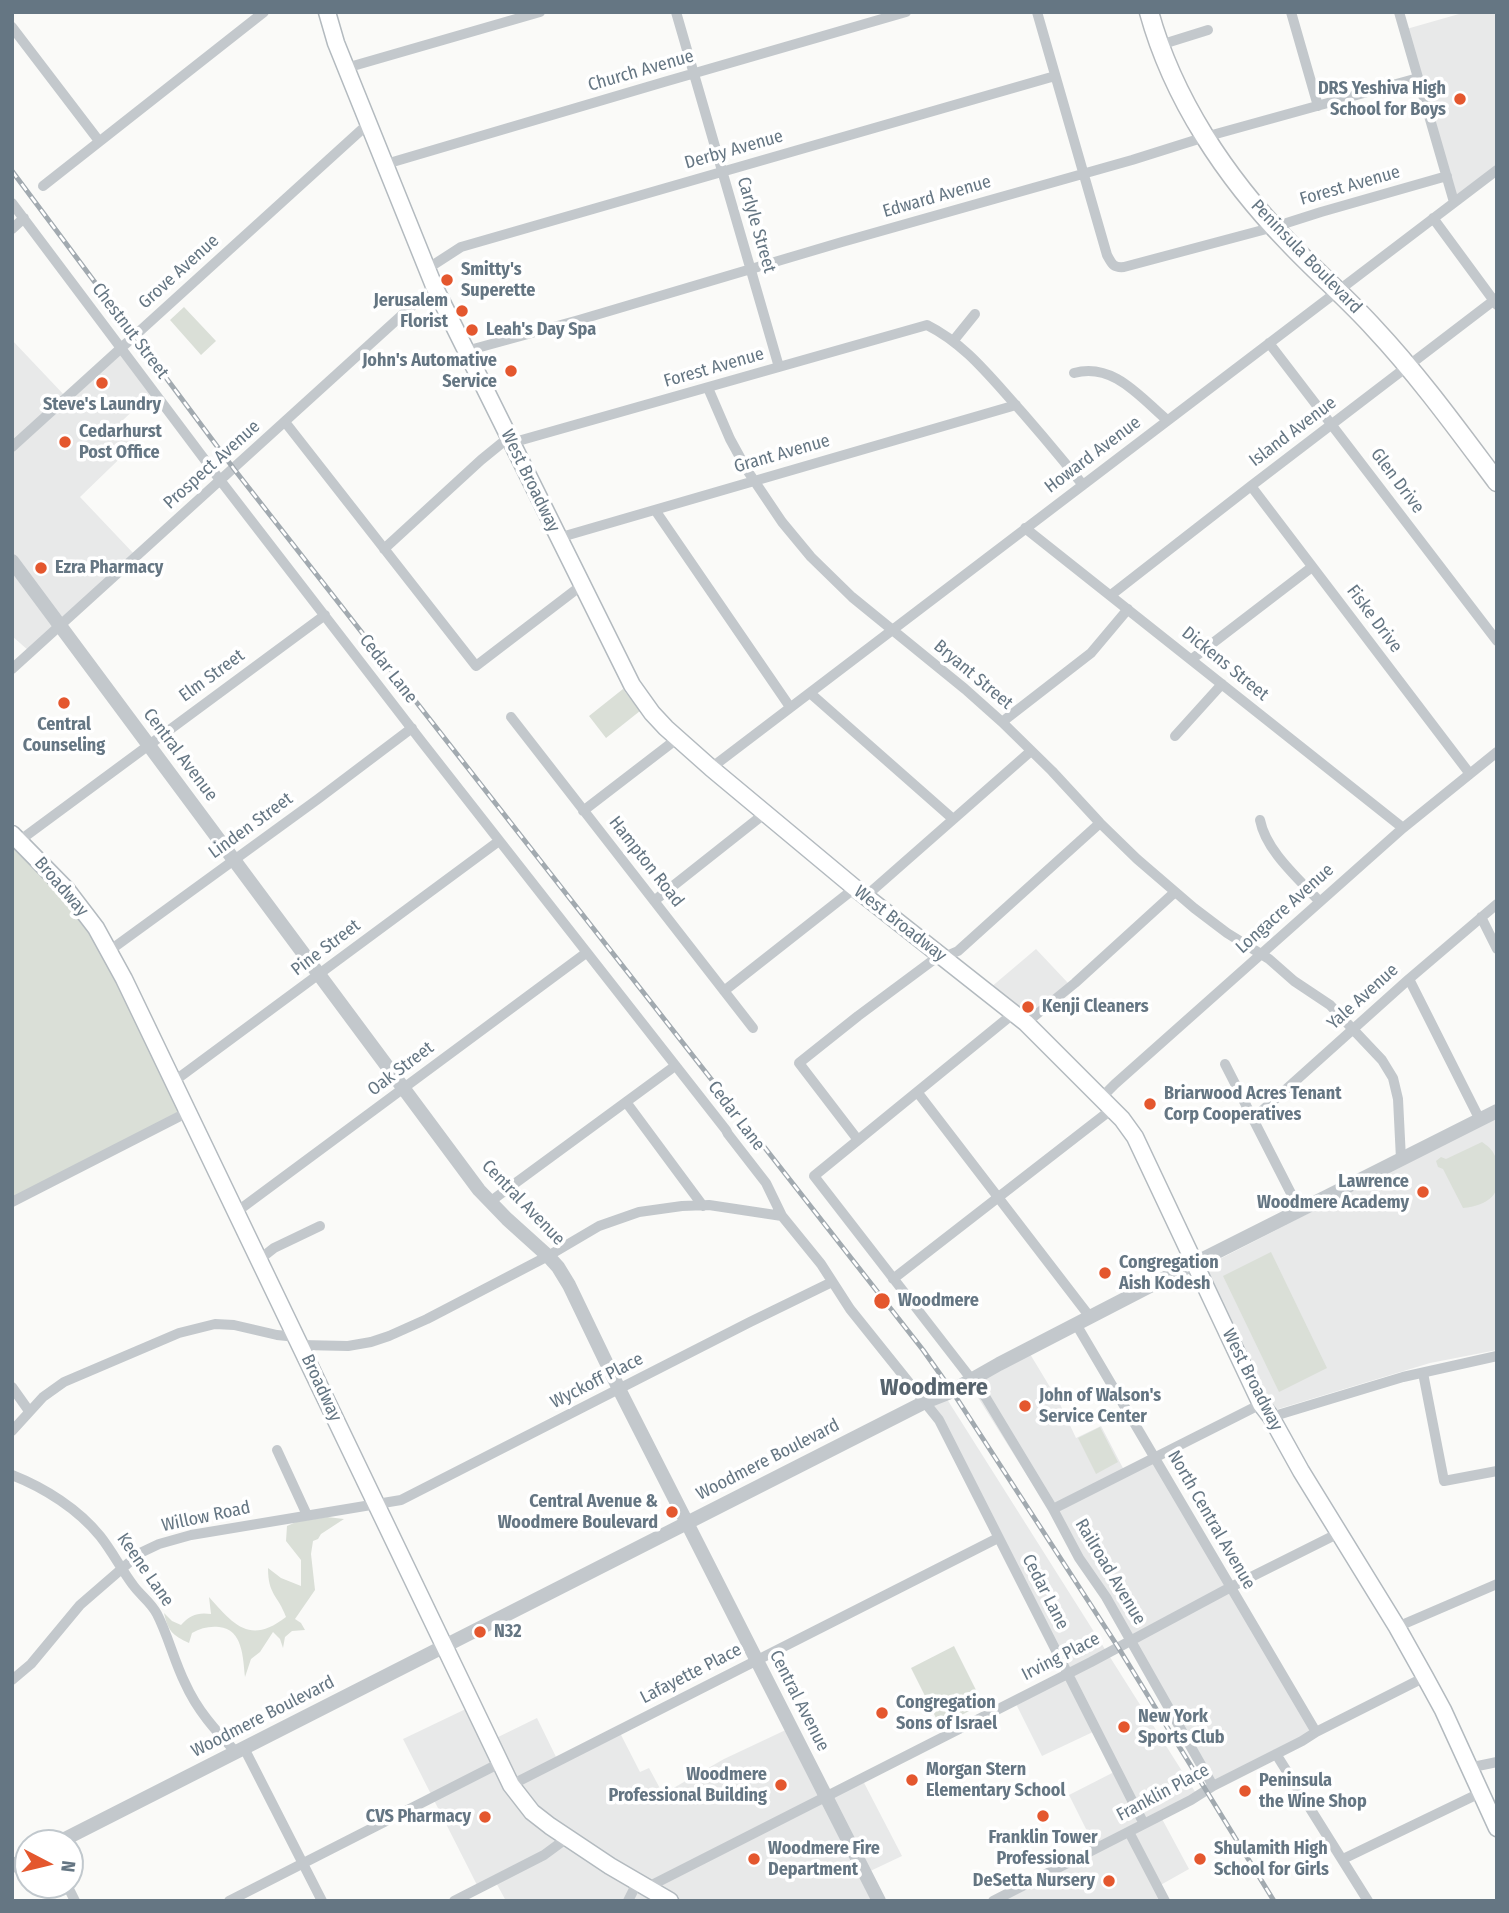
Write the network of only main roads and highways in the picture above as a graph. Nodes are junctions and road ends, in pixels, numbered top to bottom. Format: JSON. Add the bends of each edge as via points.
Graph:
{"nodes":[{"id":1,"x":327,"y":12,"type":"edge"},
{"id":2,"x":1149,"y":12,"type":"edge"},
{"id":3,"x":1497,"y":482,"type":"edge"},
{"id":4,"x":16,"y":838,"type":"edge"},
{"id":5,"x":1497,"y":1828,"type":"edge"},
{"id":6,"x":670,"y":1901,"type":"edge"}],
"edges":[{"from":1,"to":5,"type":"main road","name":"West Broadway","via":[[434,286],[632,685],[652,713],[711,768],[1020,1018],[1122,1119],[1135,1137],[1266,1411],[1425,1677]]},
{"from":2,"to":3,"type":"main road","name":"Peninsula Boulevard","via":[[1181,91],[1219,159],[1274,227],[1407,366]]},
{"from":4,"to":6,"type":"main road","name":"Broadway","via":[[67,890],[109,951],[512,1785],[532,1812]]}]}
